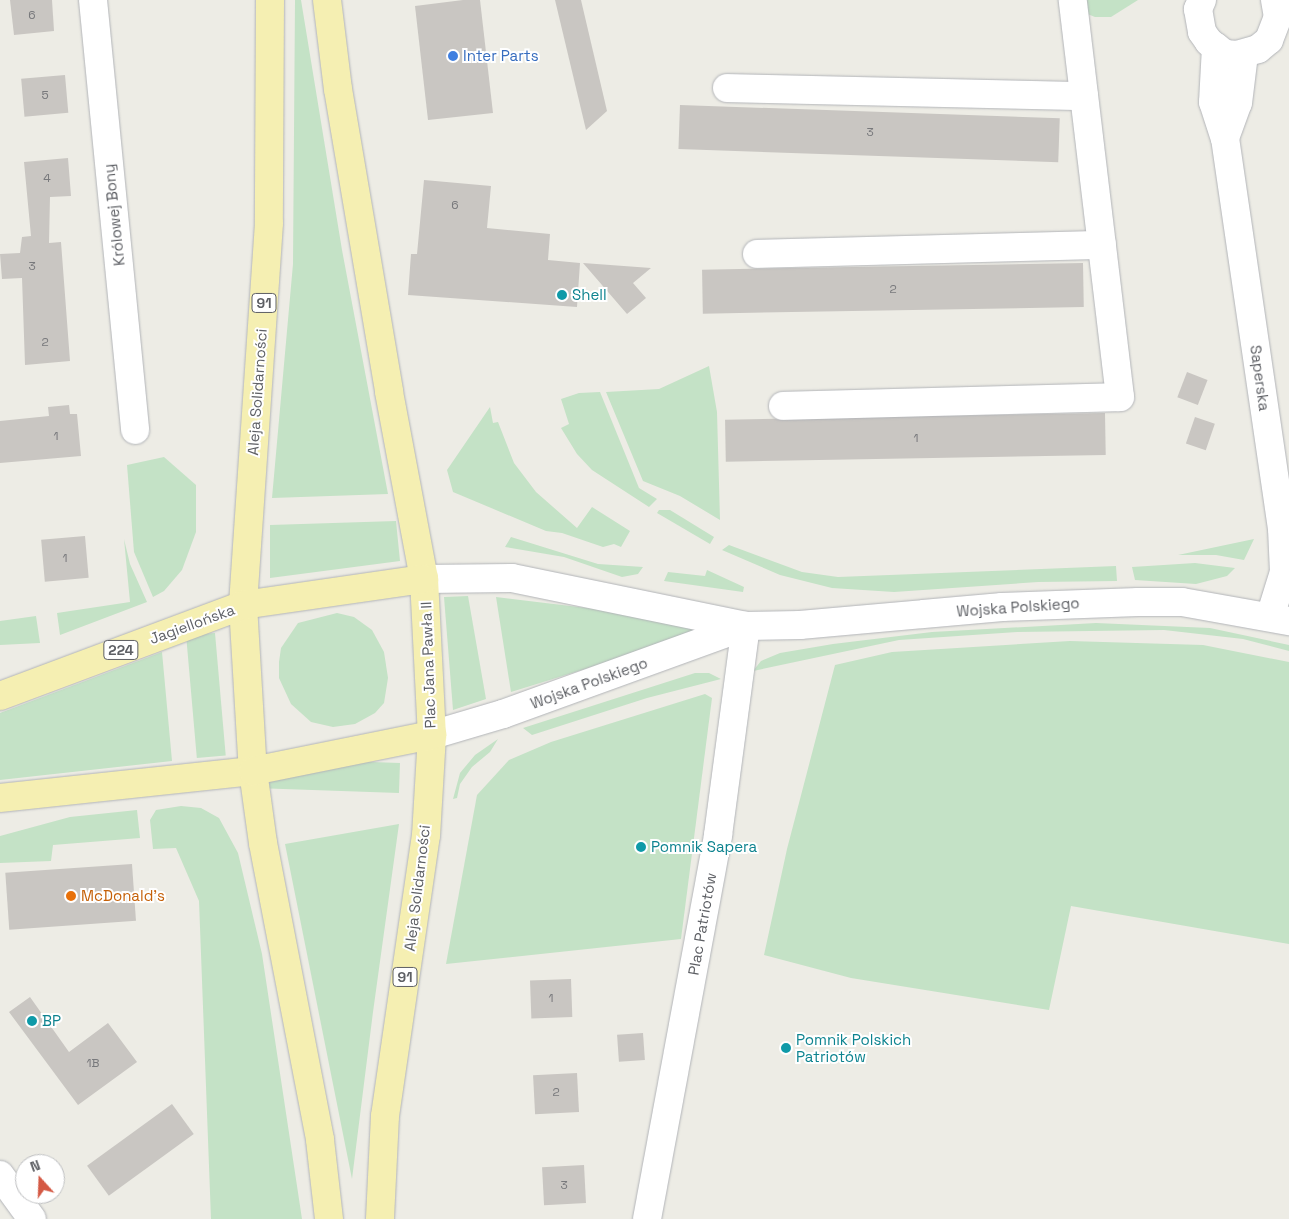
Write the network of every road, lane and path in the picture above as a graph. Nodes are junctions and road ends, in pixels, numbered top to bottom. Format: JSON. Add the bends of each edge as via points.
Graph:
{"nodes":[{"id":1,"x":93,"y":0,"type":"edge"},
{"id":2,"x":270,"y":0,"type":"edge"},
{"id":3,"x":327,"y":0,"type":"edge"},
{"id":4,"x":1073,"y":0,"type":"edge"},
{"id":5,"x":1195,"y":3,"type":"edge"},
{"id":6,"x":1280,"y":6,"type":"edge"},
{"id":7,"x":1279,"y":43,"type":"edge"},
{"id":8,"x":1216,"y":47,"type":"junction"},
{"id":9,"x":1244,"y":54,"type":"junction"},
{"id":10,"x":727,"y":88,"type":"dead end"},
{"id":11,"x":1084,"y":96,"type":"junction"},
{"id":12,"x":1225,"y":138,"type":"junction"},
{"id":13,"x":1102,"y":246,"type":"junction"},
{"id":14,"x":757,"y":254,"type":"dead end"},
{"id":15,"x":784,"y":406,"type":"dead end"},
{"id":16,"x":135,"y":430,"type":"dead end"},
{"id":17,"x":424,"y":579,"type":"junction"},
{"id":18,"x":243,"y":605,"type":"junction"},
{"id":19,"x":1280,"y":619,"type":"edge"},
{"id":20,"x":746,"y":626,"type":"junction"},
{"id":21,"x":0,"y":696,"type":"edge"},
{"id":22,"x":432,"y":735,"type":"junction"},
{"id":23,"x":253,"y":771,"type":"junction"},
{"id":24,"x":0,"y":798,"type":"edge"},
{"id":25,"x":0,"y":1175,"type":"edge"},
{"id":26,"x":32,"y":1219,"type":"edge"},
{"id":27,"x":329,"y":1219,"type":"edge"},
{"id":28,"x":380,"y":1219,"type":"edge"},
{"id":29,"x":647,"y":1219,"type":"edge"}],
"edges":[{"from":1,"to":16,"type":"street","name":"Królowej Bony"},
{"from":2,"to":18,"type":"main road","name":"Aleja Solidarności","number":"91","via":[[270,223]]},
{"from":3,"to":17,"type":"main road","number":"91","via":[[338,89]]},
{"from":4,"to":11,"type":"street"},
{"from":5,"to":8,"type":"street","via":[[1202,32]]},
{"from":6,"to":7,"type":"street","via":[[1276,27]]},
{"from":7,"to":9,"type":"street"},
{"from":8,"to":9,"type":"street","via":[[1225,54]]},
{"from":8,"to":12,"type":"street","name":"Saperska","via":[[1213,102]]},
{"from":9,"to":12,"type":"street","name":"Saperska","via":[[1238,103]]},
{"from":10,"to":11,"type":"street"},
{"from":11,"to":13,"type":"street"},
{"from":12,"to":19,"type":"street","name":"Saperska","via":[[1282,528],[1284,572]]},
{"from":13,"to":14,"type":"street"},
{"from":13,"to":15,"type":"street","via":[[1120,397]]},
{"from":17,"to":18,"type":"main road","name":"Plac Jana Pawła II"},
{"from":17,"to":20,"type":"street","name":"Wojska Polskiego","via":[[512,578]]},
{"from":17,"to":22,"type":"main road","name":"Plac Jana Pawła II","number":"91"},
{"from":18,"to":21,"type":"main road","name":"Jagiellońska","number":"224"},
{"from":18,"to":23,"type":"main road","number":"91"},
{"from":19,"to":20,"type":"street","name":"Wojska Polskiego","via":[[1182,602],[1123,602],[1002,607],[800,625]]},
{"from":20,"to":22,"type":"street","name":"Wojska Polskiego","via":[[503,714]]},
{"from":20,"to":29,"type":"street","name":"Plac Patriotów","via":[[718,835]]},
{"from":22,"to":23,"type":"main road","name":"Plac Jana Pawła II"},
{"from":22,"to":28,"type":"main road","name":"Aleja Solidarności","number":"91","via":[[426,835],[385,1116]]},
{"from":23,"to":24,"type":"main road"},
{"from":23,"to":27,"type":"main road","number":"91","via":[[262,843],[320,1140]]},
{"from":25,"to":26,"type":"street"}]}
